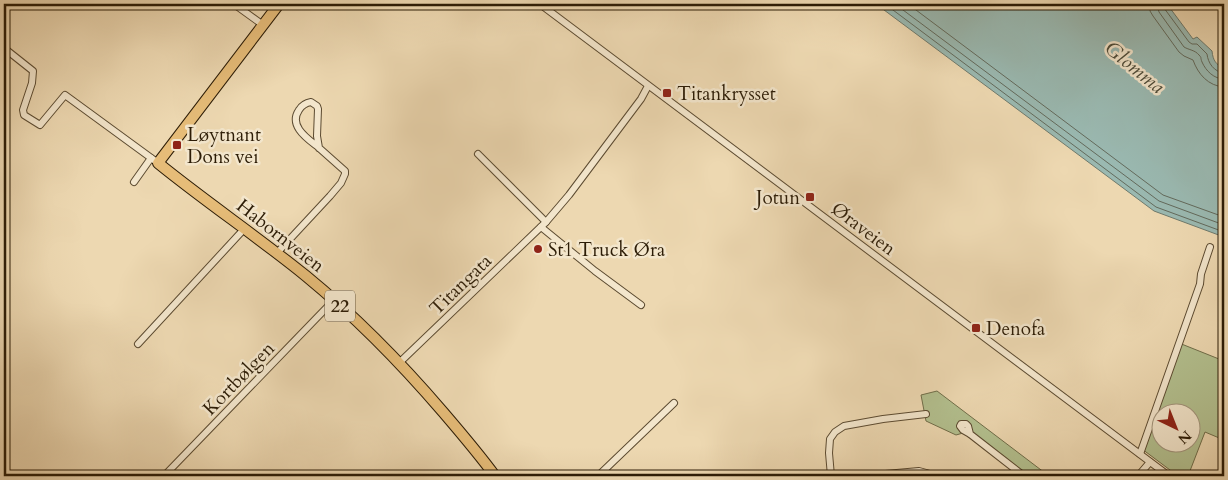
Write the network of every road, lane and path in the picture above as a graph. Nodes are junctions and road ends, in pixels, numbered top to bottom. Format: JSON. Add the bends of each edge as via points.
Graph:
{"nodes":[{"id":1,"x":234,"y":4,"type":"edge"},
{"id":2,"x":279,"y":4,"type":"edge"},
{"id":3,"x":540,"y":4,"type":"edge"},
{"id":4,"x":1220,"y":4,"type":"edge"},
{"id":5,"x":1224,"y":9,"type":"edge"},
{"id":6,"x":264,"y":25,"type":"junction"},
{"id":7,"x":4,"y":48,"type":"edge"},
{"id":8,"x":648,"y":86,"type":"junction"},
{"id":9,"x":318,"y":148,"type":"junction"},
{"id":10,"x":478,"y":154,"type":"dead end"},
{"id":11,"x":155,"y":160,"type":"junction"},
{"id":12,"x":134,"y":182,"type":"dead end"},
{"id":13,"x":544,"y":225,"type":"junction"},
{"id":14,"x":244,"y":228,"type":"junction"},
{"id":15,"x":1210,"y":247,"type":"dead end"},
{"id":16,"x":277,"y":253,"type":"junction"},
{"id":17,"x":334,"y":300,"type":"junction"},
{"id":18,"x":641,"y":306,"type":"dead end"},
{"id":19,"x":138,"y":344,"type":"dead end"},
{"id":20,"x":399,"y":363,"type":"junction"},
{"id":21,"x":674,"y":403,"type":"dead end"},
{"id":22,"x":926,"y":414,"type":"dead end"},
{"id":23,"x":970,"y":434,"type":"dead end"},
{"id":24,"x":1140,"y":454,"type":"junction"},
{"id":25,"x":1150,"y":462,"type":"junction"},
{"id":26,"x":886,"y":475,"type":"edge"},
{"id":27,"x":164,"y":476,"type":"edge"},
{"id":28,"x":495,"y":476,"type":"edge"},
{"id":29,"x":598,"y":476,"type":"edge"},
{"id":30,"x":831,"y":476,"type":"edge"},
{"id":31,"x":863,"y":476,"type":"edge"},
{"id":32,"x":934,"y":476,"type":"edge"},
{"id":33,"x":1024,"y":476,"type":"edge"},
{"id":34,"x":1138,"y":476,"type":"edge"},
{"id":35,"x":1169,"y":476,"type":"edge"}],
"edges":[{"from":1,"to":6,"type":"street"},
{"from":2,"to":6,"type":"highway"},
{"from":3,"to":8,"type":"street","name":"Øraveien"},
{"from":4,"to":5,"type":"street"},
{"from":6,"to":11,"type":"highway"},
{"from":7,"to":11,"type":"street","via":[[33,71],[24,115],[40,125],[65,95]]},
{"from":8,"to":13,"type":"street","name":"Titangata","via":[[570,195]]},
{"from":8,"to":24,"type":"street","name":"Øraveien"},
{"from":9,"to":9,"type":"street","via":[[302,134],[295,119],[300,108],[308,102],[318,109]]},
{"from":9,"to":16,"type":"street","via":[[345,171],[345,176]]},
{"from":10,"to":13,"type":"street"},
{"from":11,"to":12,"type":"street"},
{"from":11,"to":14,"type":"highway","name":"Habornveien","number":"22"},
{"from":13,"to":18,"type":"street","via":[[595,271]]},
{"from":13,"to":20,"type":"street","name":"Titangata"},
{"from":14,"to":16,"type":"highway","name":"Habornveien","number":"22"},
{"from":14,"to":19,"type":"street"},
{"from":15,"to":24,"type":"street"},
{"from":16,"to":17,"type":"highway","name":"Habornveien","number":"22"},
{"from":17,"to":20,"type":"highway","name":"Habornveien","number":"22"},
{"from":17,"to":27,"type":"street","name":"Kortbølgen"},
{"from":20,"to":28,"type":"highway","name":"Habornveien","number":"22"},
{"from":21,"to":29,"type":"street"},
{"from":22,"to":30,"type":"street","via":[[844,426],[830,439]]},
{"from":23,"to":33,"type":"street"},
{"from":24,"to":25,"type":"street","name":"Øraveien"},
{"from":25,"to":34,"type":"street"},
{"from":25,"to":35,"type":"street","name":"Øraveien"},
{"from":26,"to":31,"type":"street"},
{"from":26,"to":32,"type":"street","via":[[919,471]]}]}
